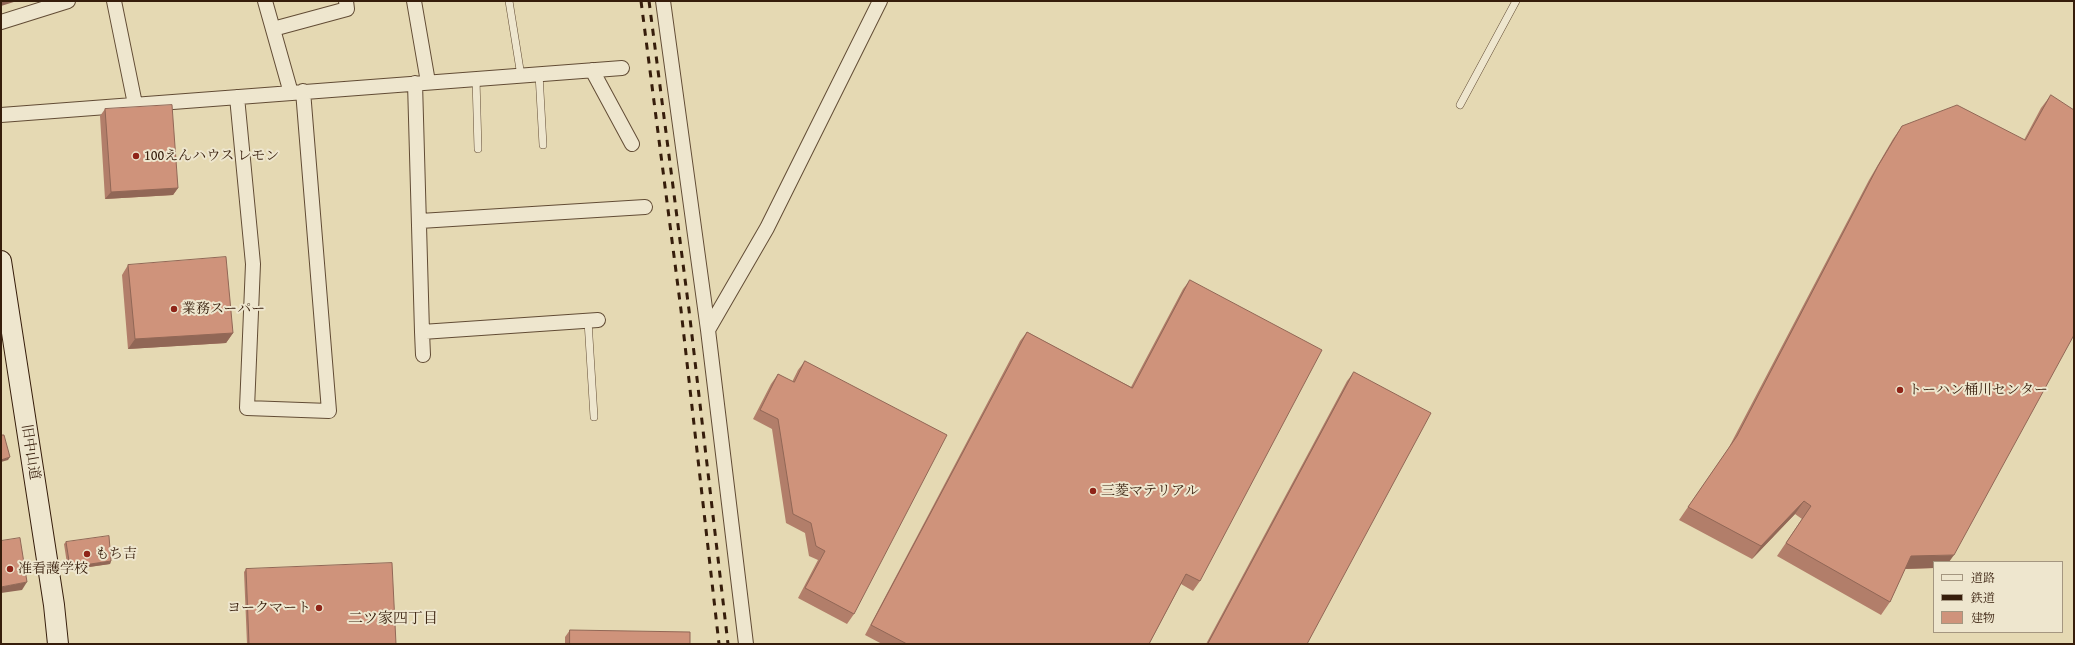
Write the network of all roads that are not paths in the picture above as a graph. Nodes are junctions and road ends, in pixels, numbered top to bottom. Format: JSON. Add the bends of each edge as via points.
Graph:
{"nodes":[{"id":1,"x":68,"y":1,"type":"edge"},
{"id":2,"x":114,"y":1,"type":"edge"},
{"id":3,"x":265,"y":1,"type":"edge"},
{"id":4,"x":346,"y":1,"type":"edge"},
{"id":5,"x":414,"y":1,"type":"edge"},
{"id":6,"x":509,"y":1,"type":"edge"},
{"id":7,"x":663,"y":1,"type":"edge"},
{"id":8,"x":880,"y":1,"type":"edge"},
{"id":9,"x":1516,"y":1,"type":"edge"},
{"id":10,"x":1,"y":22,"type":"edge"},
{"id":11,"x":273,"y":29,"type":"junction"},
{"id":12,"x":622,"y":68,"type":"dead end"},
{"id":13,"x":592,"y":70,"type":"junction"},
{"id":14,"x":539,"y":74,"type":"junction"},
{"id":15,"x":521,"y":76,"type":"junction"},
{"id":16,"x":476,"y":79,"type":"junction"},
{"id":17,"x":421,"y":83,"type":"junction"},
{"id":18,"x":297,"y":92,"type":"junction"},
{"id":19,"x":237,"y":97,"type":"junction"},
{"id":20,"x":135,"y":104,"type":"junction"},
{"id":21,"x":1460,"y":104,"type":"dead end"},
{"id":22,"x":1,"y":115,"type":"edge"},
{"id":23,"x":543,"y":144,"type":"dead end"},
{"id":24,"x":632,"y":144,"type":"dead end"},
{"id":25,"x":478,"y":149,"type":"dead end"},
{"id":26,"x":644,"y":207,"type":"dead end"},
{"id":27,"x":420,"y":221,"type":"junction"},
{"id":28,"x":1,"y":260,"type":"edge"},
{"id":29,"x":4,"y":299,"type":"edge"},
{"id":30,"x":593,"y":321,"type":"joint"},
{"id":31,"x":708,"y":330,"type":"junction"},
{"id":32,"x":422,"y":332,"type":"junction"},
{"id":33,"x":423,"y":356,"type":"dead end"},
{"id":34,"x":594,"y":417,"type":"dead end"},
{"id":35,"x":58,"y":644,"type":"edge"},
{"id":36,"x":746,"y":644,"type":"edge"}],
"edges":[{"from":1,"to":10,"type":"street"},
{"from":2,"to":20,"type":"street"},
{"from":3,"to":11,"type":"street"},
{"from":4,"to":11,"type":"street","via":[[347,9]]},
{"from":5,"to":17,"type":"street"},
{"from":6,"to":15,"type":"lane"},
{"from":7,"to":31,"type":"street"},
{"from":8,"to":31,"type":"street","via":[[767,228]]},
{"from":9,"to":21,"type":"lane"},
{"from":11,"to":18,"type":"street"},
{"from":12,"to":13,"type":"street"},
{"from":13,"to":14,"type":"street"},
{"from":13,"to":24,"type":"street"},
{"from":14,"to":15,"type":"street"},
{"from":14,"to":23,"type":"lane"},
{"from":15,"to":16,"type":"street"},
{"from":16,"to":17,"type":"street"},
{"from":16,"to":25,"type":"lane"},
{"from":17,"to":18,"type":"street"},
{"from":17,"to":27,"type":"street"},
{"from":18,"to":19,"type":"street"},
{"from":18,"to":19,"type":"street","via":[[330,411],[247,408],[252,264]]},
{"from":19,"to":20,"type":"street"},
{"from":20,"to":22,"type":"street"},
{"from":26,"to":27,"type":"street"},
{"from":27,"to":32,"type":"street"},
{"from":28,"to":29,"type":"main road","name":"旧中山道"},
{"from":29,"to":35,"type":"main road","name":"旧中山道","via":[[54,605]]},
{"from":30,"to":32,"type":"street"},
{"from":30,"to":34,"type":"lane"},
{"from":31,"to":36,"type":"street"},
{"from":32,"to":33,"type":"street"}]}
